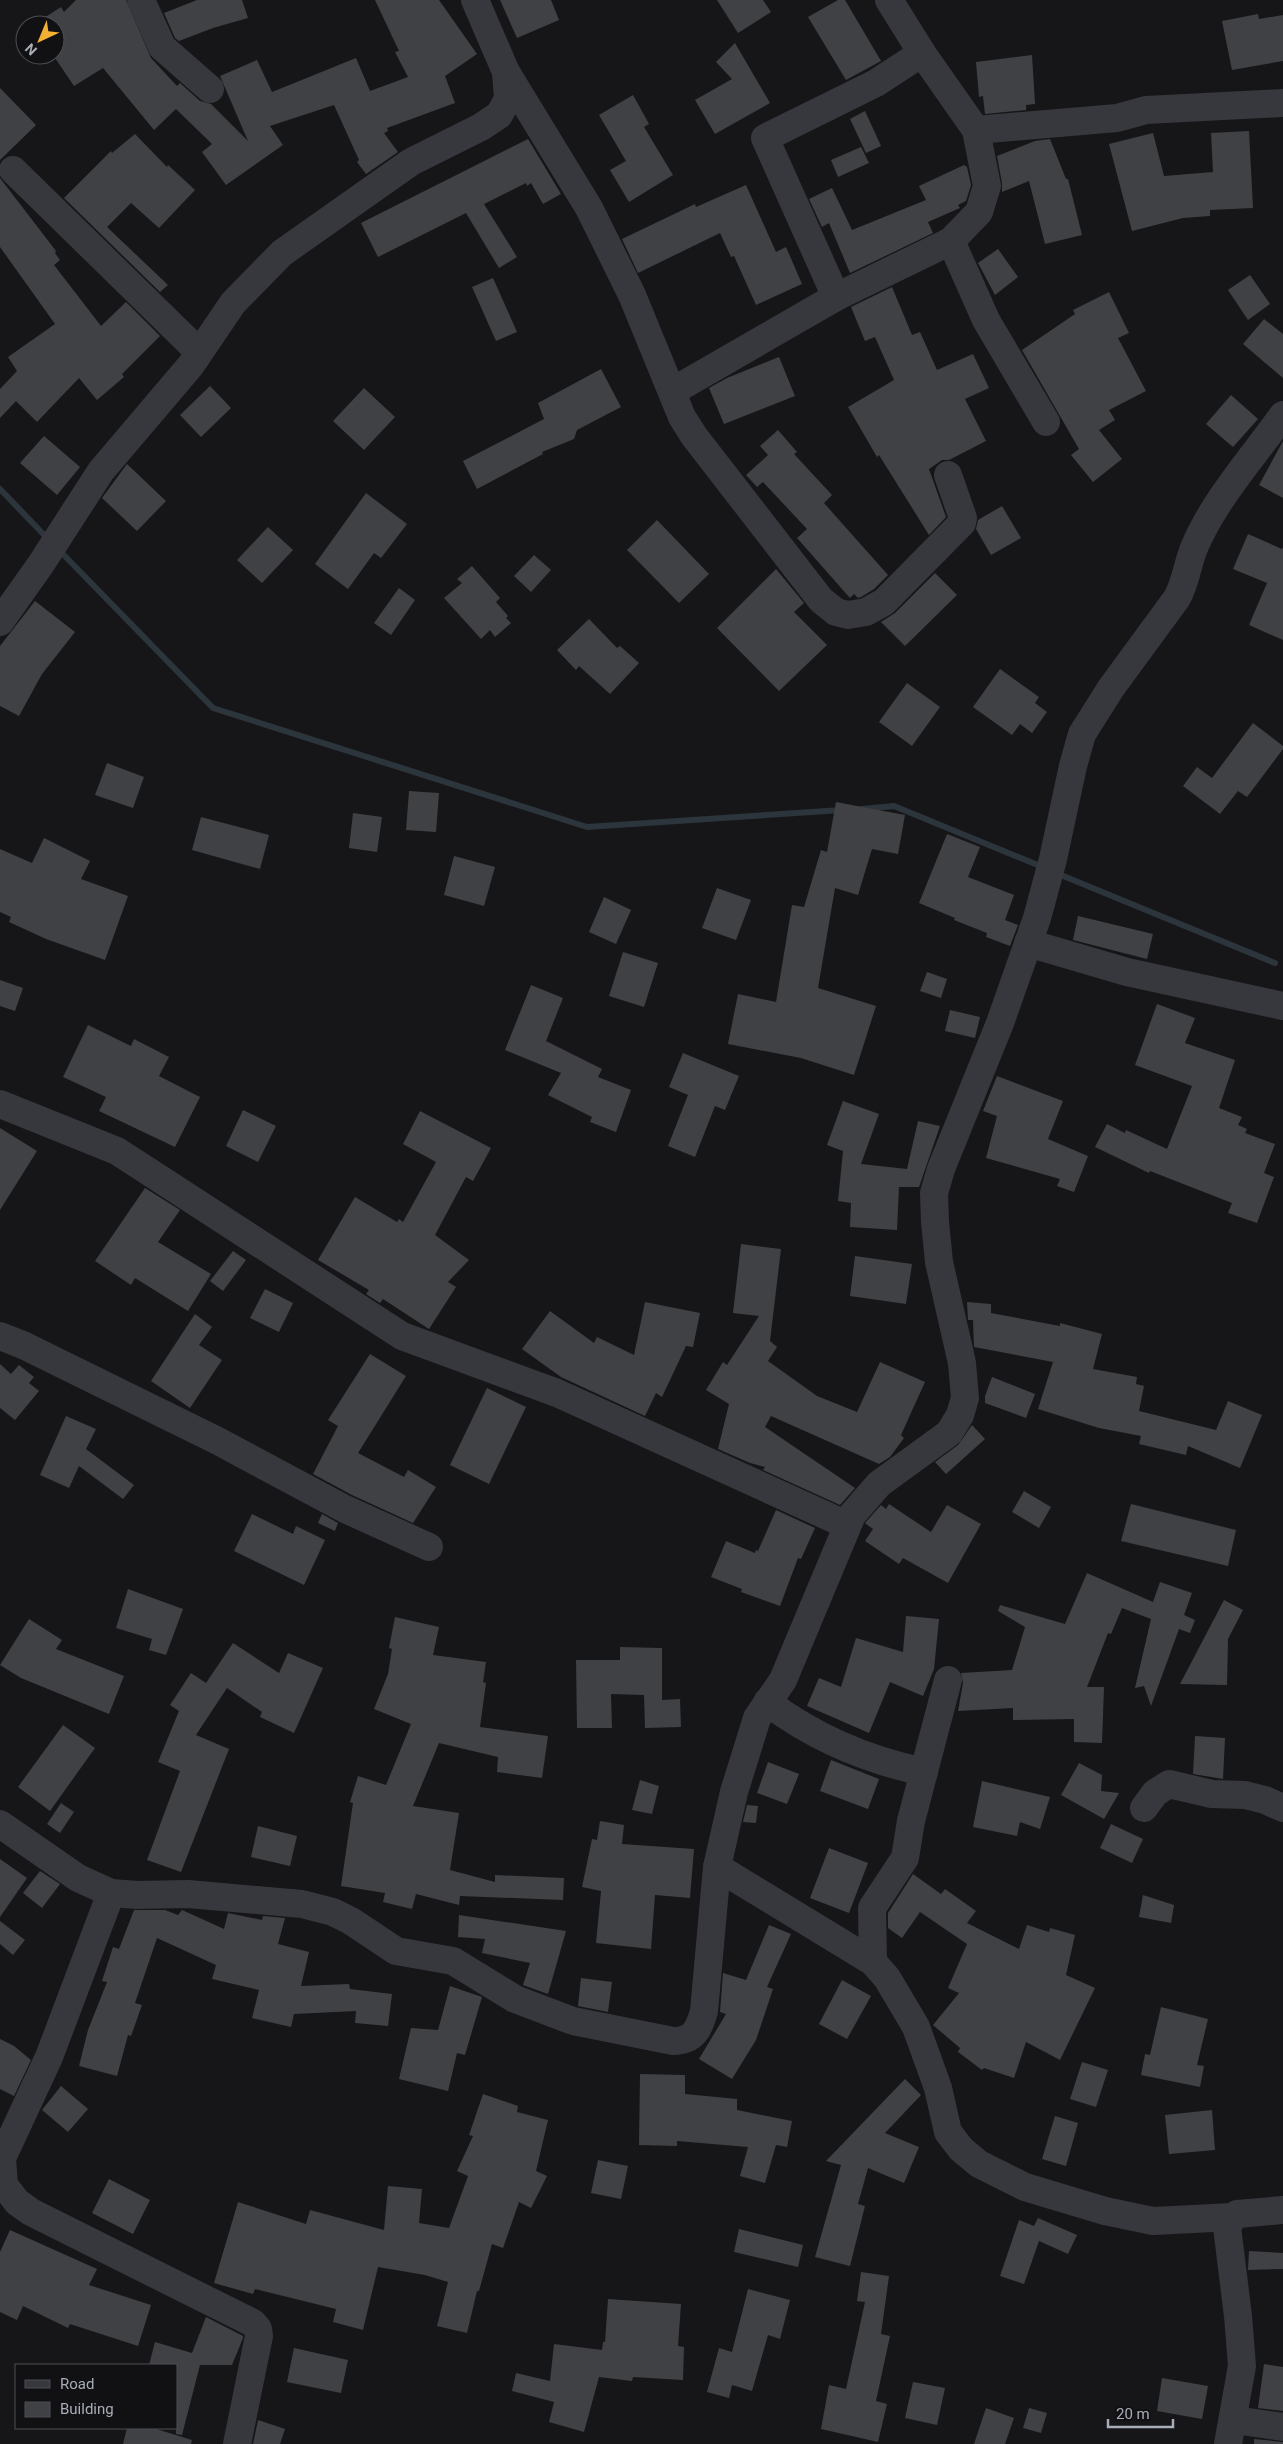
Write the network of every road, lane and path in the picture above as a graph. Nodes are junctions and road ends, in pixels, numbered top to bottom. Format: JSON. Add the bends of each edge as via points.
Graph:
{"nodes":[{"id":1,"x":141,"y":0,"type":"edge"},
{"id":2,"x":475,"y":0,"type":"edge"},
{"id":3,"x":889,"y":0,"type":"edge"},
{"id":4,"x":922,"y":53,"type":"junction"},
{"id":5,"x":506,"y":72,"type":"junction"},
{"id":6,"x":210,"y":89,"type":"dead end"},
{"id":7,"x":1283,"y":103,"type":"edge"},
{"id":8,"x":976,"y":130,"type":"junction"},
{"id":9,"x":13,"y":170,"type":"dead end"},
{"id":10,"x":951,"y":241,"type":"junction"},
{"id":11,"x":836,"y":297,"type":"junction"},
{"id":12,"x":200,"y":352,"type":"junction"},
{"id":13,"x":673,"y":391,"type":"junction"},
{"id":14,"x":1283,"y":414,"type":"edge"},
{"id":15,"x":1046,"y":422,"type":"dead end"},
{"id":16,"x":948,"y":476,"type":"dead end"},
{"id":17,"x":0,"y":622,"type":"edge"},
{"id":18,"x":1028,"y":943,"type":"junction"},
{"id":19,"x":1283,"y":1006,"type":"edge"},
{"id":20,"x":0,"y":1104,"type":"edge"},
{"id":21,"x":0,"y":1336,"type":"edge"},
{"id":22,"x":846,"y":1525,"type":"junction"},
{"id":23,"x":430,"y":1547,"type":"dead end"},
{"id":24,"x":948,"y":1680,"type":"dead end"},
{"id":25,"x":766,"y":1702,"type":"junction"},
{"id":26,"x":924,"y":1772,"type":"junction"},
{"id":27,"x":1144,"y":1808,"type":"dead end"},
{"id":28,"x":1283,"y":1808,"type":"edge"},
{"id":29,"x":0,"y":1824,"type":"edge"},
{"id":30,"x":717,"y":1867,"type":"junction"},
{"id":31,"x":111,"y":1893,"type":"junction"},
{"id":32,"x":873,"y":1962,"type":"junction"},
{"id":33,"x":1283,"y":2210,"type":"edge"},
{"id":34,"x":1233,"y":2216,"type":"junction"},
{"id":35,"x":1283,"y":2427,"type":"edge"},
{"id":36,"x":1231,"y":2432,"type":"edge"},
{"id":37,"x":237,"y":2444,"type":"edge"}],
"edges":[{"from":1,"to":6,"type":"street","via":[[162,47]]},
{"from":2,"to":5,"type":"street"},
{"from":3,"to":4,"type":"street"},
{"from":4,"to":8,"type":"street"},
{"from":4,"to":11,"type":"street","via":[[876,83],[765,138]]},
{"from":5,"to":12,"type":"street","via":[[508,99],[499,115],[411,162],[282,253],[233,303]]},
{"from":5,"to":13,"type":"street","via":[[589,208],[632,295]]},
{"from":7,"to":8,"type":"street","via":[[1146,110],[1117,118]]},
{"from":8,"to":10,"type":"street","via":[[988,186],[978,212]]},
{"from":9,"to":12,"type":"street"},
{"from":10,"to":11,"type":"street"},
{"from":10,"to":15,"type":"street","via":[[986,320]]},
{"from":11,"to":13,"type":"street"},
{"from":12,"to":17,"type":"street","via":[[101,471]]},
{"from":13,"to":16,"type":"street","via":[[682,417],[694,436],[821,600],[836,612],[866,612],[884,602],[958,528],[963,518]]},
{"from":14,"to":18,"type":"street","via":[[1213,512],[1193,549],[1177,598],[1111,688],[1082,734],[1072,766],[1053,860]]},
{"from":18,"to":19,"type":"street","via":[[1127,972]]},
{"from":18,"to":22,"type":"street","via":[[1000,1023],[940,1169],[934,1193],[939,1262],[962,1363],[965,1398],[960,1415],[949,1433],[879,1484]]},
{"from":20,"to":22,"type":"street","via":[[117,1150],[402,1336],[556,1393]]},
{"from":21,"to":23,"type":"street"},
{"from":22,"to":25,"type":"street","via":[[783,1680]]},
{"from":24,"to":26,"type":"street"},
{"from":25,"to":26,"type":"street","via":[[792,1721],[873,1760]]},
{"from":25,"to":30,"type":"street","via":[[751,1732]]},
{"from":26,"to":32,"type":"street","via":[[905,1858],[872,1908]]},
{"from":27,"to":28,"type":"street","via":[[1156,1793],[1169,1784],[1212,1794],[1252,1797]]},
{"from":29,"to":31,"type":"street","via":[[78,1878]]},
{"from":30,"to":31,"type":"street","via":[[704,2011],[697,2031],[684,2041],[573,2022],[515,1999],[453,1961],[396,1951],[351,1921],[326,1910],[302,1904],[197,1894]]},
{"from":30,"to":32,"type":"street"},
{"from":31,"to":37,"type":"street","via":[[48,2057],[2,2158],[4,2185],[17,2202],[31,2212],[253,2323],[259,2336]]},
{"from":32,"to":34,"type":"street","via":[[895,1989],[916,2027],[938,2088],[948,2132],[979,2164],[1024,2187],[1105,2211],[1153,2221]]},
{"from":33,"to":34,"type":"street"},
{"from":34,"to":36,"type":"street","via":[[1227,2227],[1242,2366]]},
{"from":35,"to":36,"type":"street"}]}
